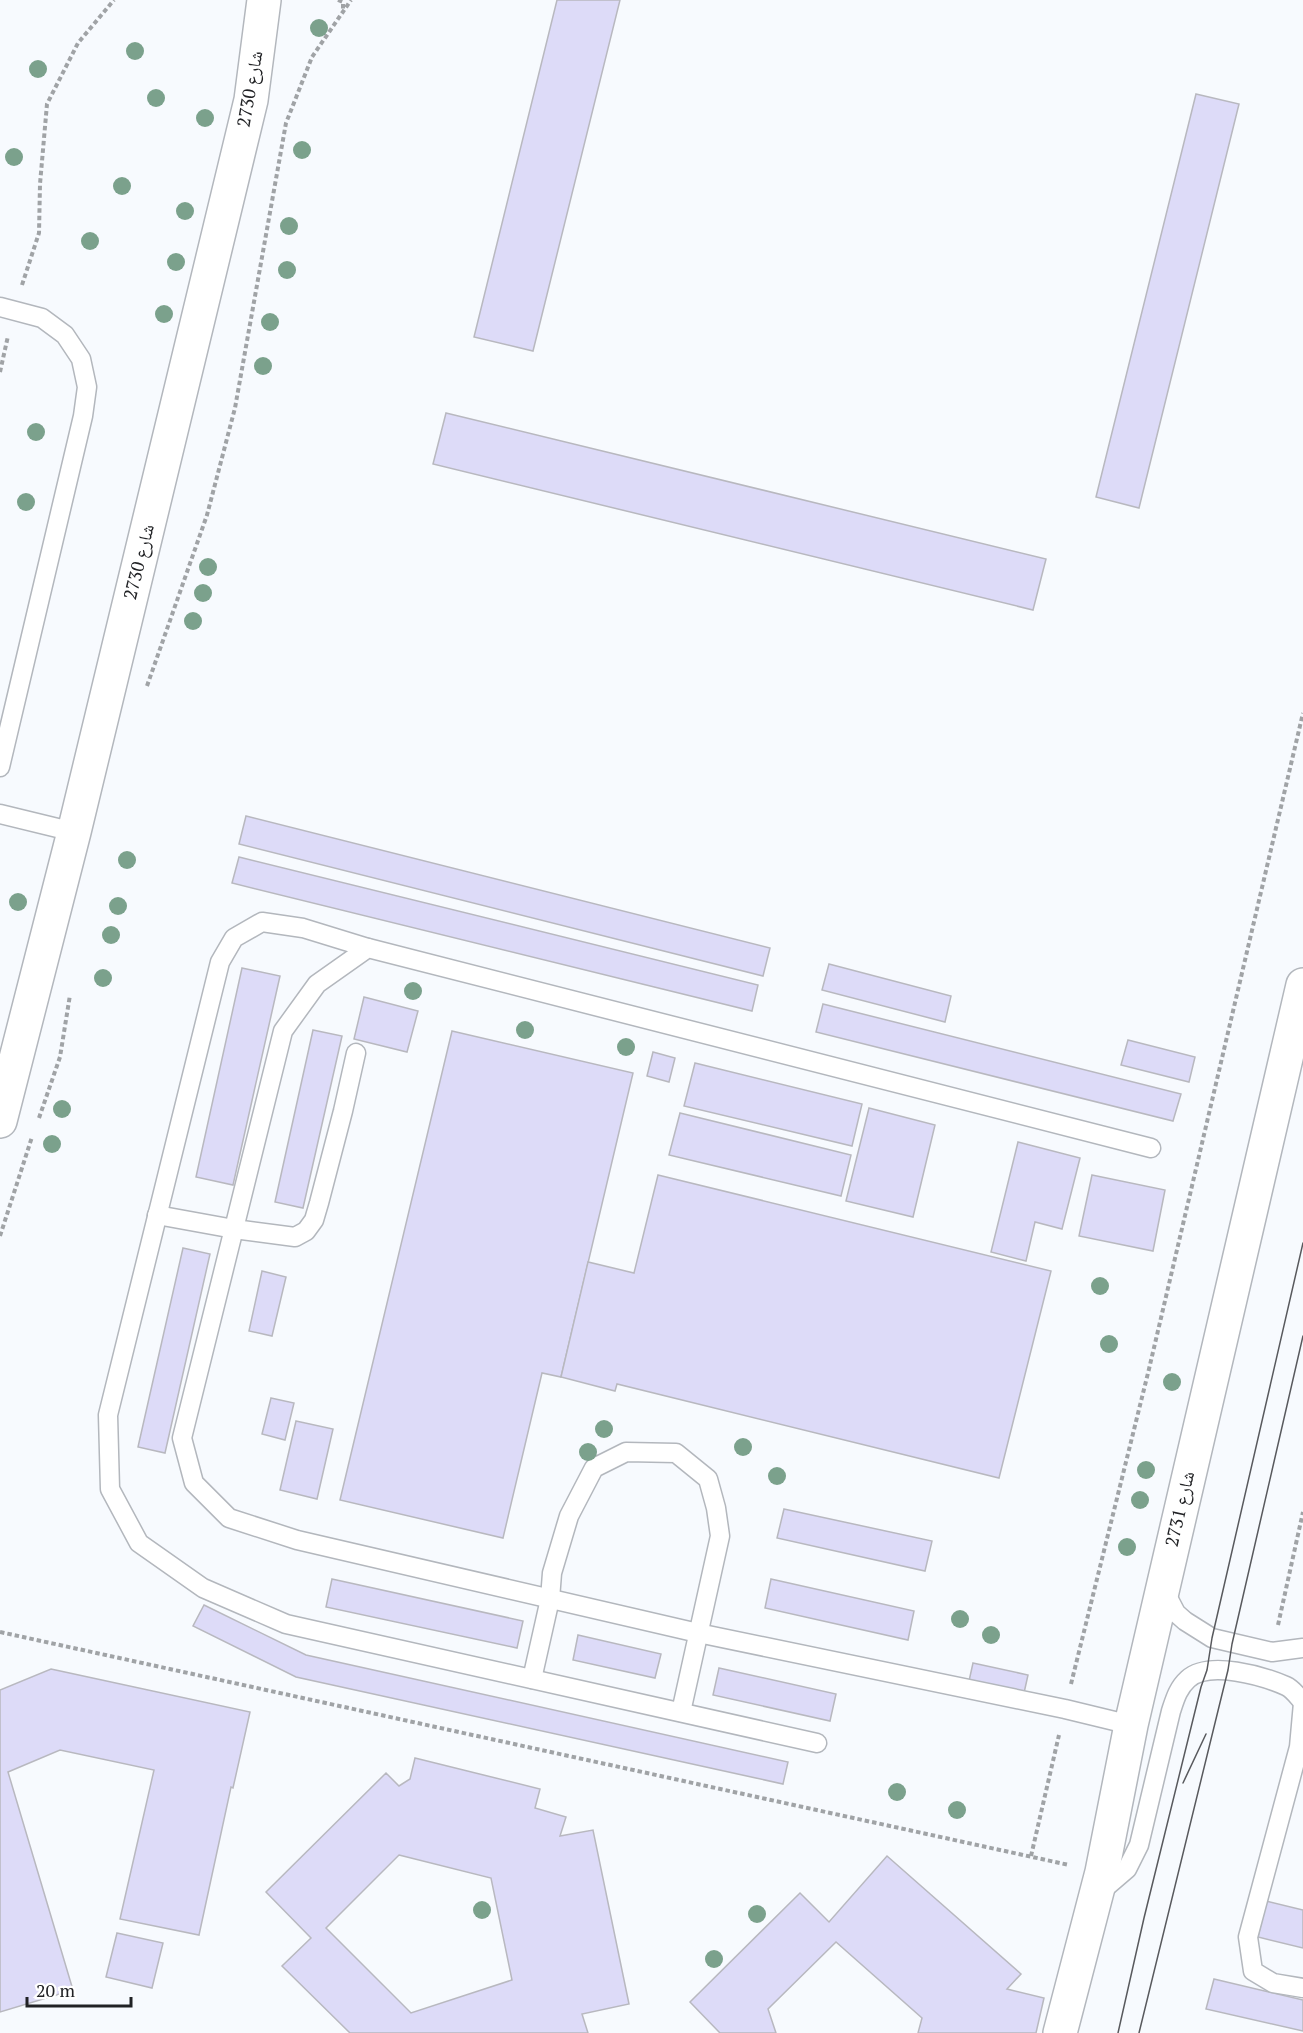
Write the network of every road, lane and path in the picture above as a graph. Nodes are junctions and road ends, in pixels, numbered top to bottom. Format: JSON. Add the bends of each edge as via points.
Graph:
{"nodes":[{"id":1,"x":114,"y":0,"type":"edge"},
{"id":2,"x":264,"y":0,"type":"edge"},
{"id":3,"x":338,"y":0,"type":"edge"},
{"id":4,"x":351,"y":0,"type":"edge"},
{"id":5,"x":343,"y":11,"type":"junction"},
{"id":6,"x":7,"y":309,"type":"edge"},
{"id":7,"x":0,"y":372,"type":"edge"},
{"id":8,"x":146,"y":688,"type":"dead end"},
{"id":9,"x":1303,"y":713,"type":"edge"},
{"id":10,"x":0,"y":767,"type":"edge"},
{"id":11,"x":0,"y":814,"type":"edge"},
{"id":12,"x":74,"y":832,"type":"junction"},
{"id":13,"x":368,"y":948,"type":"junction"},
{"id":14,"x":1303,"y":986,"type":"edge"},
{"id":15,"x":71,"y":991,"type":"dead end"},
{"id":16,"x":356,"y":1053,"type":"dead end"},
{"id":17,"x":0,"y":1122,"type":"edge"},
{"id":18,"x":37,"y":1124,"type":"dead end"},
{"id":19,"x":33,"y":1135,"type":"dead end"},
{"id":20,"x":1152,"y":1148,"type":"dead end"},
{"id":21,"x":158,"y":1215,"type":"junction"},
{"id":22,"x":234,"y":1229,"type":"junction"},
{"id":23,"x":0,"y":1236,"type":"edge"},
{"id":24,"x":1303,"y":1512,"type":"edge"},
{"id":25,"x":1302,"y":1518,"type":"edge"},
{"id":26,"x":1163,"y":1586,"type":"junction"},
{"id":27,"x":550,"y":1599,"type":"junction"},
{"id":28,"x":0,"y":1632,"type":"edge"},
{"id":29,"x":698,"y":1633,"type":"junction"},
{"id":30,"x":1303,"y":1648,"type":"edge"},
{"id":31,"x":1272,"y":1652,"type":"junction"},
{"id":32,"x":532,"y":1679,"type":"junction"},
{"id":33,"x":1303,"y":1703,"type":"edge"},
{"id":34,"x":1065,"y":1709,"type":"junction"},
{"id":35,"x":681,"y":1712,"type":"junction"},
{"id":36,"x":1131,"y":1725,"type":"junction"},
{"id":37,"x":817,"y":1743,"type":"dead end"},
{"id":38,"x":1301,"y":1747,"type":"edge"},
{"id":39,"x":1031,"y":1856,"type":"junction"},
{"id":40,"x":1098,"y":1884,"type":"junction"},
{"id":41,"x":1303,"y":1988,"type":"edge"},
{"id":42,"x":1060,"y":2033,"type":"edge"}],
"edges":[{"from":1,"to":6,"type":"path","via":[[78,43],[47,104],[39,233]]},
{"from":2,"to":12,"type":"street","name":"شارع 2730","via":[[251,100]]},
{"from":3,"to":5,"type":"path","via":[[343,2]]},
{"from":4,"to":5,"type":"path"},
{"from":5,"to":8,"type":"path","via":[[312,57],[286,123],[235,408],[207,514]]},
{"from":6,"to":7,"type":"path"},
{"from":6,"to":10,"type":"lane","via":[[42,318],[65,335],[81,359],[87,387]]},
{"from":9,"to":34,"type":"path"},
{"from":11,"to":12,"type":"lane"},
{"from":12,"to":17,"type":"street","name":"شارع 2730"},
{"from":13,"to":20,"type":"lane"},
{"from":13,"to":21,"type":"lane","via":[[303,928],[262,922],[234,938],[220,962]]},
{"from":13,"to":22,"type":"lane","via":[[317,984],[283,1031]]},
{"from":14,"to":26,"type":"street","name":"شارع 2731"},
{"from":15,"to":18,"type":"path","via":[[60,1057]]},
{"from":16,"to":22,"type":"lane","via":[[314,1220],[295,1237]]},
{"from":19,"to":23,"type":"path"},
{"from":21,"to":22,"type":"lane"},
{"from":21,"to":32,"type":"lane","via":[[108,1414],[110,1489],[139,1543],[203,1588],[286,1624]]},
{"from":22,"to":27,"type":"lane","via":[[182,1438],[194,1483],[229,1518],[297,1540]]},
{"from":24,"to":25,"type":"path"},
{"from":25,"to":31,"type":"path"},
{"from":26,"to":31,"type":"lane","via":[[1176,1612],[1198,1630],[1232,1644]]},
{"from":26,"to":36,"type":"street","name":"شارع 2731"},
{"from":27,"to":29,"type":"lane"},
{"from":27,"to":29,"type":"lane","via":[[552,1573],[569,1516],[594,1468],[626,1452],[676,1453],[708,1479],[720,1536]]},
{"from":27,"to":32,"type":"lane"},
{"from":28,"to":39,"type":"path"},
{"from":29,"to":34,"type":"lane"},
{"from":29,"to":35,"type":"lane"},
{"from":30,"to":31,"type":"lane"},
{"from":32,"to":35,"type":"lane"},
{"from":33,"to":38,"type":"lane"},
{"from":33,"to":40,"type":"lane","via":[[1289,1687],[1228,1670],[1207,1670],[1190,1677],[1178,1691],[1171,1711],[1139,1845],[1127,1869]]},
{"from":34,"to":36,"type":"lane"},
{"from":34,"to":39,"type":"path"},
{"from":35,"to":37,"type":"lane"},
{"from":36,"to":40,"type":"street","name":"شارع 2731"},
{"from":38,"to":41,"type":"lane","via":[[1248,1936],[1253,1971],[1273,1983]]},
{"from":39,"to":40,"type":"path"},
{"from":40,"to":42,"type":"street","name":"شارع 2731"}]}
